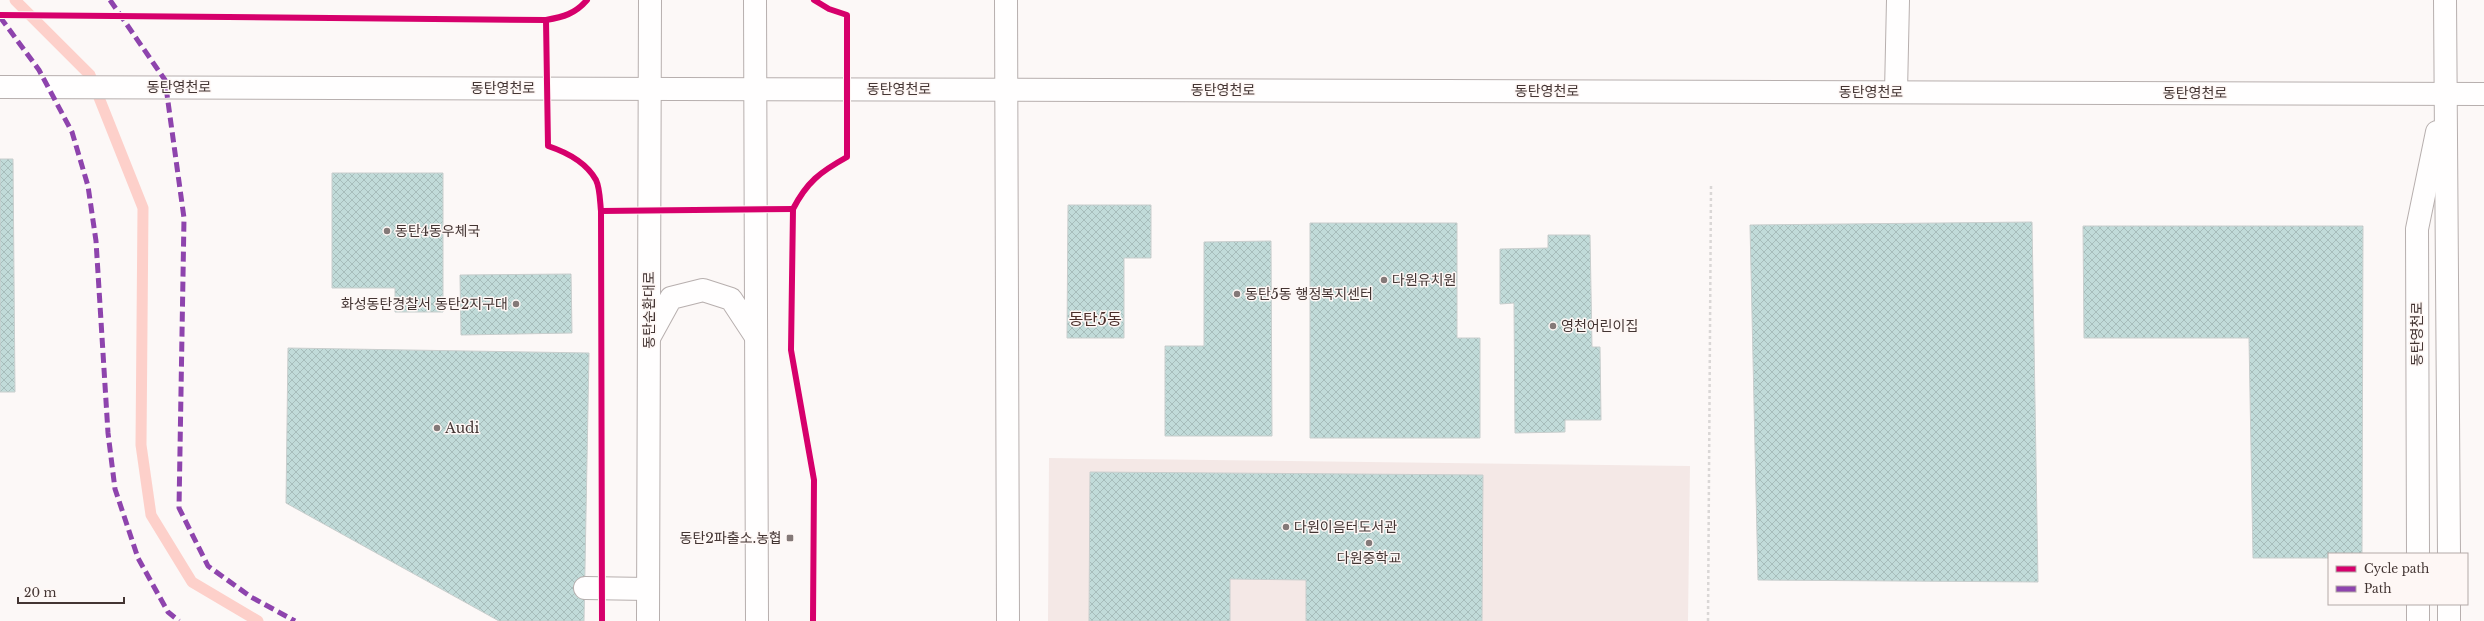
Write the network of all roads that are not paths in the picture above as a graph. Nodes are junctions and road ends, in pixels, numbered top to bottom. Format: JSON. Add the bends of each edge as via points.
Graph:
{"nodes":[{"id":1,"x":650,"y":0,"type":"edge"},
{"id":2,"x":755,"y":0,"type":"edge"},
{"id":3,"x":1006,"y":0,"type":"edge"},
{"id":4,"x":1898,"y":0,"type":"edge"},
{"id":5,"x":2445,"y":0,"type":"edge"},
{"id":6,"x":0,"y":87,"type":"edge"},
{"id":7,"x":755,"y":88,"type":"junction"},
{"id":8,"x":650,"y":89,"type":"junction"},
{"id":9,"x":1006,"y":89,"type":"junction"},
{"id":10,"x":1896,"y":92,"type":"junction"},
{"id":11,"x":2445,"y":94,"type":"junction"},
{"id":12,"x":2484,"y":94,"type":"edge"},
{"id":13,"x":756,"y":337,"type":"junction"},
{"id":14,"x":648,"y":339,"type":"junction"},
{"id":15,"x":2418,"y":553,"type":"edge"},
{"id":16,"x":2449,"y":553,"type":"edge"},
{"id":17,"x":585,"y":588,"type":"dead end"},
{"id":18,"x":648,"y":590,"type":"junction"},
{"id":19,"x":2418,"y":605,"type":"edge"},
{"id":20,"x":2449,"y":605,"type":"edge"},
{"id":21,"x":648,"y":621,"type":"edge"},
{"id":22,"x":757,"y":621,"type":"edge"},
{"id":23,"x":1008,"y":621,"type":"edge"},
{"id":24,"x":2418,"y":621,"type":"edge"},
{"id":25,"x":2449,"y":621,"type":"edge"}],
"edges":[{"from":1,"to":8,"type":"street","name":"동탄순환대로"},
{"from":2,"to":7,"type":"street"},
{"from":3,"to":9,"type":"street"},
{"from":4,"to":10,"type":"street"},
{"from":5,"to":11,"type":"street"},
{"from":6,"to":8,"type":"street","name":"동탄영천로"},
{"from":7,"to":8,"type":"street","name":"동탄영천로"},
{"from":7,"to":9,"type":"street","name":"동탄영천로"},
{"from":7,"to":13,"type":"street"},
{"from":8,"to":14,"type":"street","name":"동탄순환대로"},
{"from":9,"to":10,"type":"street","name":"동탄영천로"},
{"from":9,"to":23,"type":"street"},
{"from":10,"to":11,"type":"street","name":"동탄영천로"},
{"from":11,"to":12,"type":"street","name":"동탄영천로"},
{"from":11,"to":15,"type":"street","name":"동탄영천로","via":[[2417,229]]},
{"from":11,"to":16,"type":"street"},
{"from":13,"to":14,"type":"street","via":[[731,299],[704,290],[671,298]]},
{"from":13,"to":22,"type":"street"},
{"from":14,"to":18,"type":"street","name":"동탄순환대로"},
{"from":17,"to":18,"type":"street"},
{"from":18,"to":21,"type":"street","name":"동탄순환대로"},
{"from":19,"to":24,"type":"street"},
{"from":20,"to":25,"type":"street"}]}
